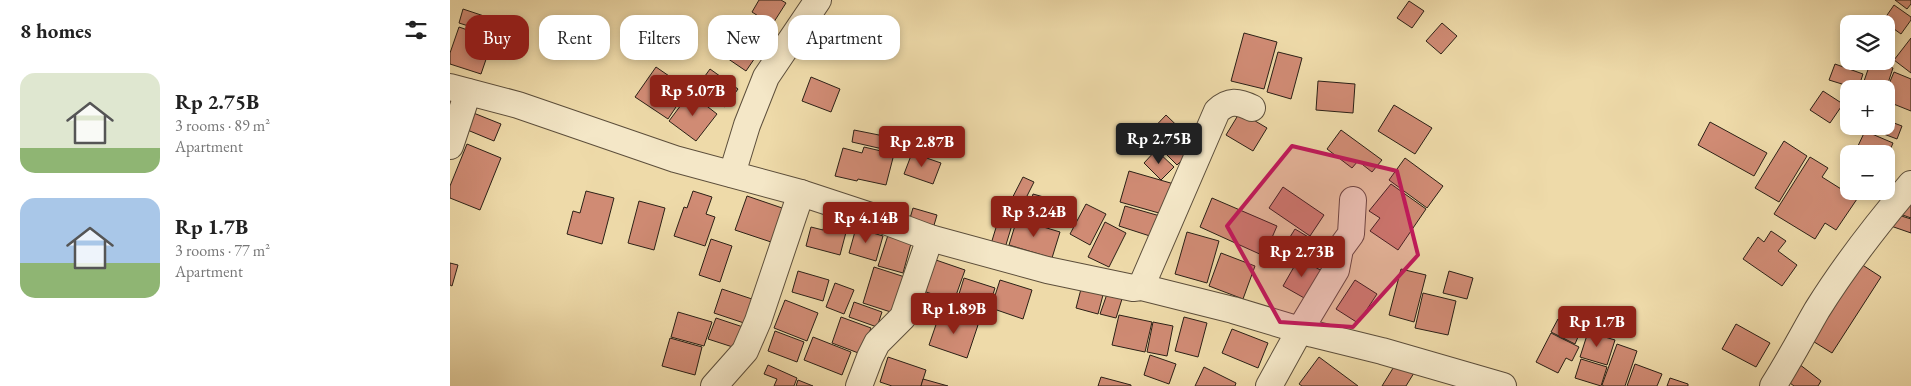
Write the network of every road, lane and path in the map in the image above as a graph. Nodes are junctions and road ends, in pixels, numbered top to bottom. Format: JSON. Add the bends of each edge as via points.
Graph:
{"nodes":[{"id":1,"x":818,"y":0,"type":"edge"},
{"id":2,"x":459,"y":89,"type":"edge"},
{"id":3,"x":1252,"y":108,"type":"dead end"},
{"id":4,"x":450,"y":146,"type":"edge"},
{"id":5,"x":732,"y":174,"type":"junction"},
{"id":6,"x":1911,"y":184,"type":"edge"},
{"id":7,"x":801,"y":194,"type":"junction"},
{"id":8,"x":1353,"y":200,"type":"dead end"},
{"id":9,"x":930,"y":238,"type":"junction"},
{"id":10,"x":1141,"y":287,"type":"junction"},
{"id":11,"x":1300,"y":330,"type":"junction"},
{"id":12,"x":1495,"y":384,"type":"edge"},
{"id":13,"x":714,"y":386,"type":"edge"},
{"id":14,"x":859,"y":386,"type":"edge"},
{"id":15,"x":1269,"y":386,"type":"edge"},
{"id":16,"x":1772,"y":386,"type":"edge"}],
"edges":[{"from":1,"to":5,"type":"street","via":[[766,77]]},
{"from":2,"to":4,"type":"street"},
{"from":2,"to":5,"type":"street","via":[[518,105],[675,159]]},
{"from":3,"to":10,"type":"street","via":[[1234,101],[1224,104],[1217,112]]},
{"from":5,"to":7,"type":"street"},
{"from":6,"to":16,"type":"street","via":[[1844,270]]},
{"from":7,"to":9,"type":"street"},
{"from":7,"to":13,"type":"street","via":[[745,351]]},
{"from":8,"to":11,"type":"street","via":[[1351,234],[1340,249],[1336,270]]},
{"from":9,"to":10,"type":"street","via":[[1047,270]]},
{"from":9,"to":14,"type":"street","via":[[903,317],[877,344]]},
{"from":10,"to":11,"type":"street"},
{"from":11,"to":12,"type":"street"},
{"from":11,"to":15,"type":"street"}]}
